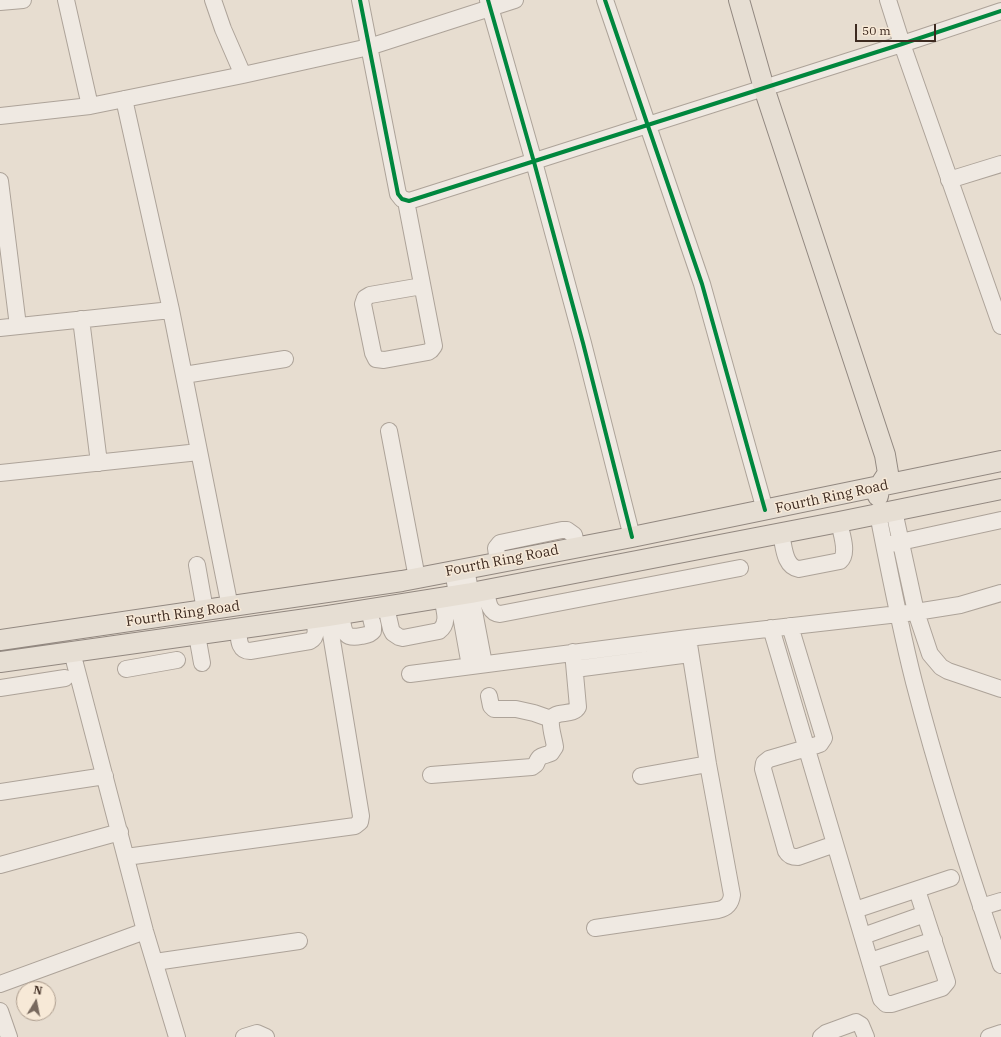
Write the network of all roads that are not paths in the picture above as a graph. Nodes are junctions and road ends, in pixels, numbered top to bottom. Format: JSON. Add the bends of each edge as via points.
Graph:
{"nodes":[{"id":1,"x":23,"y":0,"type":"edge"},
{"id":2,"x":66,"y":0,"type":"edge"},
{"id":3,"x":213,"y":0,"type":"edge"},
{"id":4,"x":360,"y":0,"type":"edge"},
{"id":5,"x":515,"y":0,"type":"edge"},
{"id":6,"x":605,"y":0,"type":"edge"},
{"id":7,"x":738,"y":0,"type":"edge"},
{"id":8,"x":888,"y":0,"type":"edge"},
{"id":9,"x":0,"y":2,"type":"edge"},
{"id":10,"x":489,"y":4,"type":"edge"},
{"id":11,"x":1001,"y":11,"type":"edge"},
{"id":12,"x":902,"y":44,"type":"junction"},
{"id":13,"x":369,"y":46,"type":"junction"},
{"id":14,"x":243,"y":75,"type":"junction"},
{"id":15,"x":764,"y":88,"type":"junction"},
{"id":16,"x":124,"y":100,"type":"junction"},
{"id":17,"x":90,"y":106,"type":"junction"},
{"id":18,"x":0,"y":116,"type":"edge"},
{"id":19,"x":648,"y":125,"type":"junction"},
{"id":20,"x":534,"y":162,"type":"junction"},
{"id":21,"x":1001,"y":164,"type":"edge"},
{"id":22,"x":949,"y":180,"type":"junction"},
{"id":23,"x":0,"y":181,"type":"edge"},
{"id":24,"x":406,"y":201,"type":"junction"},
{"id":25,"x":422,"y":286,"type":"junction"},
{"id":26,"x":171,"y":310,"type":"junction"},
{"id":27,"x":81,"y":319,"type":"junction"},
{"id":28,"x":18,"y":326,"type":"junction"},
{"id":29,"x":1001,"y":326,"type":"edge"},
{"id":30,"x":0,"y":328,"type":"edge"},
{"id":31,"x":285,"y":359,"type":"dead end"},
{"id":32,"x":184,"y":375,"type":"junction"},
{"id":33,"x":389,"y":431,"type":"dead end"},
{"id":34,"x":199,"y":452,"type":"junction"},
{"id":35,"x":1001,"y":461,"type":"edge"},
{"id":36,"x":100,"y":463,"type":"junction"},
{"id":37,"x":0,"y":473,"type":"edge"},
{"id":38,"x":879,"y":487,"type":"junction"},
{"id":39,"x":1001,"y":488,"type":"edge"},
{"id":40,"x":765,"y":510,"type":"junction"},
{"id":41,"x":886,"y":513,"type":"junction"},
{"id":42,"x":1001,"y":520,"type":"edge"},
{"id":43,"x":839,"y":522,"type":"junction"},
{"id":44,"x":781,"y":534,"type":"junction"},
{"id":45,"x":632,"y":537,"type":"junction"},
{"id":46,"x":901,"y":542,"type":"junction"},
{"id":47,"x":884,"y":546,"type":"junction"},
{"id":48,"x":196,"y":565,"type":"dead end"},
{"id":49,"x":740,"y":568,"type":"dead end"},
{"id":50,"x":459,"y":570,"type":"junction"},
{"id":51,"x":417,"y":578,"type":"junction"},
{"id":52,"x":464,"y":594,"type":"junction"},
{"id":53,"x":1001,"y":594,"type":"edge"},
{"id":54,"x":230,"y":606,"type":"junction"},
{"id":55,"x":378,"y":608,"type":"junction"},
{"id":56,"x":205,"y":610,"type":"junction"},
{"id":57,"x":916,"y":612,"type":"junction"},
{"id":58,"x":898,"y":614,"type":"junction"},
{"id":59,"x":327,"y":616,"type":"junction"},
{"id":60,"x":790,"y":626,"type":"junction"},
{"id":61,"x":771,"y":628,"type":"junction"},
{"id":62,"x":197,"y":634,"type":"junction"},
{"id":63,"x":688,"y":638,"type":"junction"},
{"id":64,"x":0,"y":640,"type":"edge"},
{"id":65,"x":148,"y":641,"type":"junction"},
{"id":66,"x":72,"y":652,"type":"junction"},
{"id":67,"x":573,"y":652,"type":"junction"},
{"id":68,"x":690,"y":654,"type":"junction"},
{"id":69,"x":32,"y":658,"type":"junction"},
{"id":70,"x":177,"y":660,"type":"dead end"},
{"id":71,"x":0,"y":662,"type":"edge"},
{"id":72,"x":153,"y":664,"type":"junction"},
{"id":73,"x":202,"y":664,"type":"dead end"},
{"id":74,"x":477,"y":665,"type":"junction"},
{"id":75,"x":126,"y":669,"type":"dead end"},
{"id":76,"x":575,"y":669,"type":"junction"},
{"id":77,"x":410,"y":674,"type":"dead end"},
{"id":78,"x":65,"y":678,"type":"dead end"},
{"id":79,"x":36,"y":682,"type":"junction"},
{"id":80,"x":0,"y":688,"type":"edge"},
{"id":81,"x":1001,"y":689,"type":"edge"},
{"id":82,"x":489,"y":696,"type":"dead end"},
{"id":83,"x":551,"y":719,"type":"junction"},
{"id":84,"x":807,"y":748,"type":"junction"},
{"id":85,"x":708,"y":764,"type":"junction"},
{"id":86,"x":430,"y":775,"type":"dead end"},
{"id":87,"x":105,"y":776,"type":"junction"},
{"id":88,"x":641,"y":776,"type":"dead end"},
{"id":89,"x":0,"y":792,"type":"edge"},
{"id":90,"x":120,"y":832,"type":"junction"},
{"id":91,"x":835,"y":844,"type":"junction"},
{"id":92,"x":126,"y":857,"type":"junction"},
{"id":93,"x":0,"y":865,"type":"edge"},
{"id":94,"x":952,"y":878,"type":"dead end"},
{"id":95,"x":917,"y":890,"type":"junction"},
{"id":96,"x":1001,"y":901,"type":"edge"},
{"id":97,"x":981,"y":907,"type":"junction"},
{"id":98,"x":855,"y":910,"type":"junction"},
{"id":99,"x":925,"y":914,"type":"junction"},
{"id":100,"x":595,"y":928,"type":"dead end"},
{"id":101,"x":145,"y":932,"type":"junction"},
{"id":102,"x":862,"y":936,"type":"junction"},
{"id":103,"x":934,"y":940,"type":"junction"},
{"id":104,"x":300,"y":941,"type":"dead end"},
{"id":105,"x":870,"y":961,"type":"junction"},
{"id":106,"x":155,"y":962,"type":"junction"},
{"id":107,"x":1001,"y":965,"type":"edge"},
{"id":108,"x":0,"y":984,"type":"edge"},
{"id":109,"x":0,"y":1011,"type":"edge"},
{"id":110,"x":838,"y":1033,"type":"edge"},
{"id":111,"x":1001,"y":1033,"type":"edge"},
{"id":112,"x":7,"y":1037,"type":"edge"},
{"id":113,"x":177,"y":1037,"type":"edge"},
{"id":114,"x":244,"y":1037,"type":"edge"},
{"id":115,"x":266,"y":1037,"type":"edge"},
{"id":116,"x":821,"y":1037,"type":"edge"},
{"id":117,"x":866,"y":1037,"type":"edge"},
{"id":118,"x":989,"y":1037,"type":"edge"}],
"edges":[{"from":1,"to":9,"type":"street"},
{"from":2,"to":17,"type":"street"},
{"from":3,"to":14,"type":"street","via":[[222,29]]},
{"from":4,"to":13,"type":"street"},
{"from":5,"to":10,"type":"street"},
{"from":6,"to":19,"type":"street"},
{"from":7,"to":15,"type":"main road"},
{"from":8,"to":12,"type":"street"},
{"from":10,"to":13,"type":"street"},
{"from":10,"to":20,"type":"street"},
{"from":11,"to":12,"type":"street"},
{"from":12,"to":15,"type":"street"},
{"from":12,"to":22,"type":"street"},
{"from":13,"to":14,"type":"street"},
{"from":13,"to":24,"type":"street","via":[[398,194]]},
{"from":14,"to":16,"type":"street"},
{"from":15,"to":19,"type":"street"},
{"from":15,"to":38,"type":"main road","via":[[885,455],[888,473]]},
{"from":16,"to":17,"type":"street"},
{"from":16,"to":26,"type":"street"},
{"from":17,"to":18,"type":"street"},
{"from":19,"to":20,"type":"street"},
{"from":19,"to":40,"type":"street","via":[[702,284]]},
{"from":20,"to":24,"type":"street"},
{"from":20,"to":45,"type":"street"},
{"from":21,"to":22,"type":"street"},
{"from":22,"to":29,"type":"street"},
{"from":23,"to":28,"type":"street"},
{"from":24,"to":25,"type":"street"},
{"from":25,"to":25,"type":"street","via":[[433,348],[428,352],[384,360],[376,359],[363,304],[365,298]]},
{"from":26,"to":27,"type":"street"},
{"from":26,"to":32,"type":"street"},
{"from":27,"to":28,"type":"street"},
{"from":27,"to":36,"type":"street"},
{"from":28,"to":30,"type":"street"},
{"from":31,"to":32,"type":"street"},
{"from":32,"to":34,"type":"street"},
{"from":33,"to":51,"type":"street"},
{"from":34,"to":36,"type":"street"},
{"from":34,"to":54,"type":"street"},
{"from":35,"to":38,"type":"main road","name":"Fourth Ring Road"},
{"from":36,"to":37,"type":"street"},
{"from":38,"to":40,"type":"main road","name":"Fourth Ring Road"},
{"from":38,"to":41,"type":"main road"},
{"from":39,"to":41,"type":"main road","name":"Fourth Ring Road"},
{"from":40,"to":45,"type":"main road","name":"Fourth Ring Road"},
{"from":41,"to":43,"type":"main road","name":"Fourth Ring Road"},
{"from":41,"to":46,"type":"street"},
{"from":41,"to":47,"type":"street"},
{"from":42,"to":46,"type":"street"},
{"from":43,"to":44,"type":"main road","name":"Fourth Ring Road"},
{"from":43,"to":44,"type":"street","via":[[845,553],[840,561],[792,567],[787,562]]},
{"from":44,"to":52,"type":"main road","name":"Fourth Ring Road"},
{"from":45,"to":50,"type":"main road","name":"Fourth Ring Road"},
{"from":46,"to":47,"type":"street"},
{"from":46,"to":57,"type":"street"},
{"from":47,"to":58,"type":"street"},
{"from":48,"to":56,"type":"street"},
{"from":49,"to":52,"type":"street","via":[[500,614],[494,613],[490,608]]},
{"from":50,"to":51,"type":"main road","name":"Fourth Ring Road"},
{"from":50,"to":52,"type":"street"},
{"from":51,"to":54,"type":"main road","name":"Fourth Ring Road"},
{"from":52,"to":55,"type":"main road","name":"Fourth Ring Road"},
{"from":52,"to":55,"type":"street","via":[[442,629],[403,638],[391,629]]},
{"from":52,"to":74,"type":"street"},
{"from":53,"to":57,"type":"street"},
{"from":54,"to":56,"type":"main road","name":"Fourth Ring Road"},
{"from":55,"to":59,"type":"main road","name":"Fourth Ring Road"},
{"from":56,"to":64,"type":"main road","name":"Fourth Ring Road"},
{"from":57,"to":58,"type":"street"},
{"from":57,"to":81,"type":"street","via":[[930,654],[941,667]]},
{"from":58,"to":60,"type":"street"},
{"from":58,"to":97,"type":"street","via":[[930,738]]},
{"from":59,"to":62,"type":"main road","name":"Fourth Ring Road"},
{"from":59,"to":92,"type":"street","via":[[360,822],[355,826]]},
{"from":60,"to":61,"type":"street"},
{"from":60,"to":84,"type":"street","via":[[824,735],[820,744]]},
{"from":61,"to":63,"type":"street"},
{"from":61,"to":84,"type":"street"},
{"from":62,"to":65,"type":"main road","name":"Fourth Ring Road"},
{"from":62,"to":73,"type":"street"},
{"from":63,"to":67,"type":"street"},
{"from":63,"to":68,"type":"street"},
{"from":65,"to":66,"type":"main road","name":"Fourth Ring Road"},
{"from":65,"to":72,"type":"street"},
{"from":66,"to":69,"type":"main road","name":"Fourth Ring Road"},
{"from":66,"to":87,"type":"street"},
{"from":67,"to":74,"type":"street"},
{"from":67,"to":76,"type":"street"},
{"from":68,"to":76,"type":"street"},
{"from":68,"to":85,"type":"street"},
{"from":69,"to":71,"type":"main road","name":"Fourth Ring Road"},
{"from":69,"to":79,"type":"street"},
{"from":70,"to":72,"type":"street"},
{"from":72,"to":75,"type":"street"},
{"from":74,"to":77,"type":"street"},
{"from":76,"to":83,"type":"street","via":[[578,707],[575,711],[556,714]]},
{"from":78,"to":79,"type":"street"},
{"from":79,"to":80,"type":"street"},
{"from":82,"to":83,"type":"street","via":[[494,708],[516,709]]},
{"from":83,"to":86,"type":"street","via":[[555,749],[539,757],[535,766]]},
{"from":84,"to":91,"type":"street"},
{"from":84,"to":91,"type":"street","via":[[766,760],[763,766],[786,851],[791,856],[798,857]]},
{"from":85,"to":88,"type":"street"},
{"from":85,"to":100,"type":"street","via":[[732,895],[730,902],[725,908],[718,910]]},
{"from":87,"to":89,"type":"street"},
{"from":87,"to":90,"type":"street"},
{"from":90,"to":92,"type":"street"},
{"from":90,"to":93,"type":"street"},
{"from":91,"to":98,"type":"street"},
{"from":92,"to":101,"type":"street"},
{"from":94,"to":95,"type":"street"},
{"from":95,"to":98,"type":"street"},
{"from":95,"to":99,"type":"street"},
{"from":96,"to":97,"type":"street"},
{"from":97,"to":107,"type":"street"},
{"from":98,"to":102,"type":"street"},
{"from":99,"to":102,"type":"street"},
{"from":99,"to":103,"type":"street"},
{"from":101,"to":106,"type":"street"},
{"from":101,"to":108,"type":"street"},
{"from":102,"to":105,"type":"street"},
{"from":103,"to":105,"type":"street"},
{"from":103,"to":105,"type":"street","via":[[947,979],[942,988],[886,1004],[881,999]]},
{"from":104,"to":106,"type":"street"},
{"from":106,"to":113,"type":"street"},
{"from":109,"to":112,"type":"street"},
{"from":110,"to":116,"type":"street","via":[[826,1033]]},
{"from":110,"to":117,"type":"street","via":[[852,1023],[859,1023]]},
{"from":111,"to":118,"type":"street"},
{"from":114,"to":115,"type":"street","via":[[257,1033]]}]}
